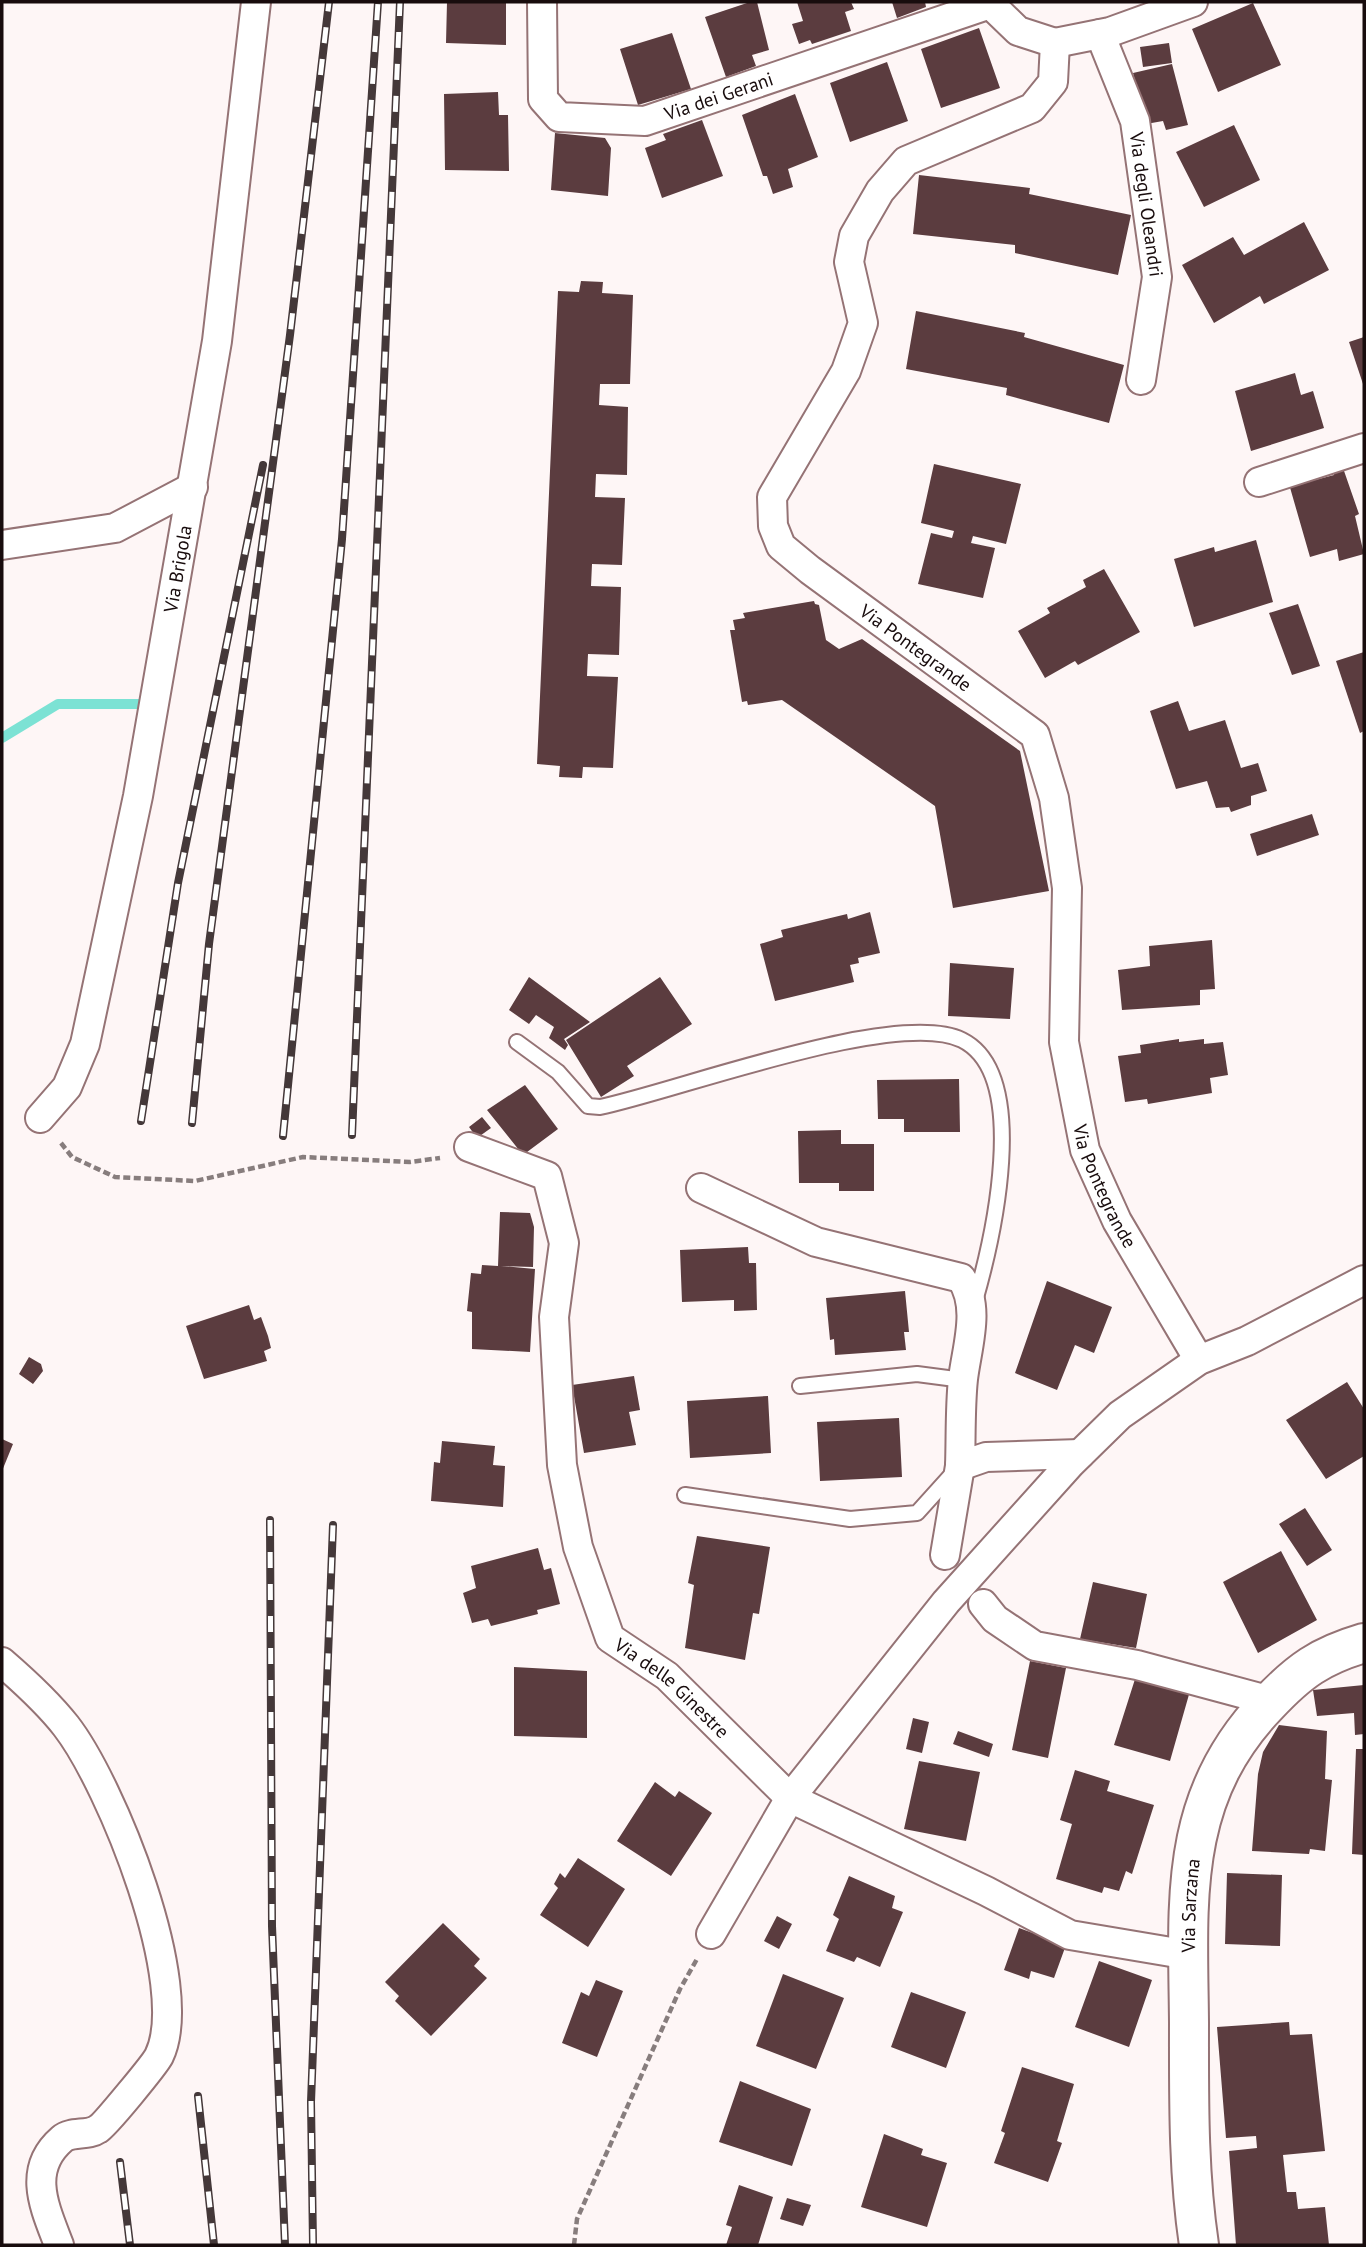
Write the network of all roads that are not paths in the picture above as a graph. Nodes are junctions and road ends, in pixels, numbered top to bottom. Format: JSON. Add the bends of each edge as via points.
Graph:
{"nodes":[{"id":1,"x":256,"y":2,"type":"edge"},
{"id":2,"x":542,"y":2,"type":"edge"},
{"id":3,"x":1194,"y":2,"type":"edge"},
{"id":4,"x":989,"y":3,"type":"edge"},
{"id":5,"x":1100,"y":34,"type":"junction"},
{"id":6,"x":1055,"y":43,"type":"junction"},
{"id":7,"x":1141,"y":380,"type":"dead end"},
{"id":8,"x":1364,"y":448,"type":"edge"},
{"id":9,"x":1259,"y":482,"type":"dead end"},
{"id":10,"x":193,"y":487,"type":"junction"},
{"id":11,"x":2,"y":545,"type":"edge"},
{"id":12,"x":517,"y":1042,"type":"dead end"},
{"id":13,"x":40,"y":1118,"type":"road end"},
{"id":14,"x":469,"y":1147,"type":"road end"},
{"id":15,"x":701,"y":1188,"type":"dead end"},
{"id":16,"x":1364,"y":1280,"type":"edge"},
{"id":17,"x":972,"y":1312,"type":"junction"},
{"id":18,"x":1199,"y":1360,"type":"junction"},
{"id":19,"x":963,"y":1380,"type":"junction"},
{"id":20,"x":800,"y":1386,"type":"dead end"},
{"id":21,"x":1080,"y":1454,"type":"junction"},
{"id":22,"x":960,"y":1466,"type":"junction"},
{"id":23,"x":685,"y":1495,"type":"dead end"},
{"id":24,"x":945,"y":1555,"type":"dead end"},
{"id":25,"x":983,"y":1604,"type":"dead end"},
{"id":26,"x":1364,"y":1643,"type":"edge"},
{"id":27,"x":2,"y":1662,"type":"edge"},
{"id":28,"x":1271,"y":1701,"type":"junction"},
{"id":29,"x":790,"y":1798,"type":"junction"},
{"id":30,"x":711,"y":1934,"type":"road end"},
{"id":31,"x":1189,"y":1955,"type":"junction"},
{"id":32,"x":59,"y":2245,"type":"edge"},
{"id":33,"x":1199,"y":2245,"type":"edge"}],
"edges":[{"from":1,"to":10,"type":"street","name":"Via Brigola","via":[[217,341]]},
{"from":2,"to":4,"type":"street","name":"Via dei Gerani","via":[[543,99],[559,117],[645,121]]},
{"from":3,"to":5,"type":"street"},
{"from":4,"to":6,"type":"street","via":[[1018,31]]},
{"from":5,"to":6,"type":"street"},
{"from":5,"to":7,"type":"street","name":"Via degli Oleandri","via":[[1135,121],[1157,277]]},
{"from":6,"to":18,"type":"street","name":"Via Pontegrande","via":[[1053,82],[1032,108],[906,161],[880,191],[854,236],[849,262],[863,323],[846,371],[772,497],[773,526],[781,546],[810,570],[1035,735],[1054,797],[1067,888],[1064,1042],[1085,1150],[1117,1221]]},
{"from":8,"to":9,"type":"street"},
{"from":10,"to":11,"type":"street","via":[[115,528]]},
{"from":10,"to":13,"type":"street","name":"Via Brigola","via":[[138,796],[85,1044],[67,1087]]},
{"from":12,"to":17,"type":"lane","via":[[558,1072],[588,1106],[600,1107],[869,1036],[929,1032],[963,1041],[992,1068],[1002,1112],[990,1249]]},
{"from":14,"to":29,"type":"street","name":"Via delle Ginestre","via":[[547,1176],[564,1243],[554,1317],[562,1465],[578,1547],[610,1638],[667,1676]]},
{"from":15,"to":17,"type":"street","via":[[816,1242],[961,1278],[968,1287]]},
{"from":16,"to":18,"type":"street","via":[[1247,1341]]},
{"from":17,"to":19,"type":"street"},
{"from":18,"to":21,"type":"street","via":[[1120,1415]]},
{"from":19,"to":20,"type":"lane","via":[[917,1374]]},
{"from":19,"to":22,"type":"street"},
{"from":21,"to":22,"type":"street","via":[[986,1457]]},
{"from":21,"to":29,"type":"street","via":[[946,1602]]},
{"from":22,"to":23,"type":"lane","via":[[917,1513],[850,1519]]},
{"from":22,"to":24,"type":"street"},
{"from":25,"to":28,"type":"street","via":[[995,1619],[1035,1646],[1137,1665]]},
{"from":26,"to":28,"type":"main road","name":"Via Sarzana","via":[[1299,1671]]},
{"from":27,"to":32,"type":"street","via":[[66,1727],[97,1779],[146,1893],[164,1975],[166,2028],[159,2056],[98,2130],[64,2137],[41,2166],[40,2196]]},
{"from":28,"to":31,"type":"main road","name":"Via Sarzana","via":[[1221,1762],[1196,1833],[1188,1903]]},
{"from":29,"to":30,"type":"street"},
{"from":29,"to":31,"type":"street","name":"Via delle Ginestre","via":[[1070,1935]]},
{"from":31,"to":33,"type":"main road","name":"Via Sarzana","via":[[1189,2138]]}]}
